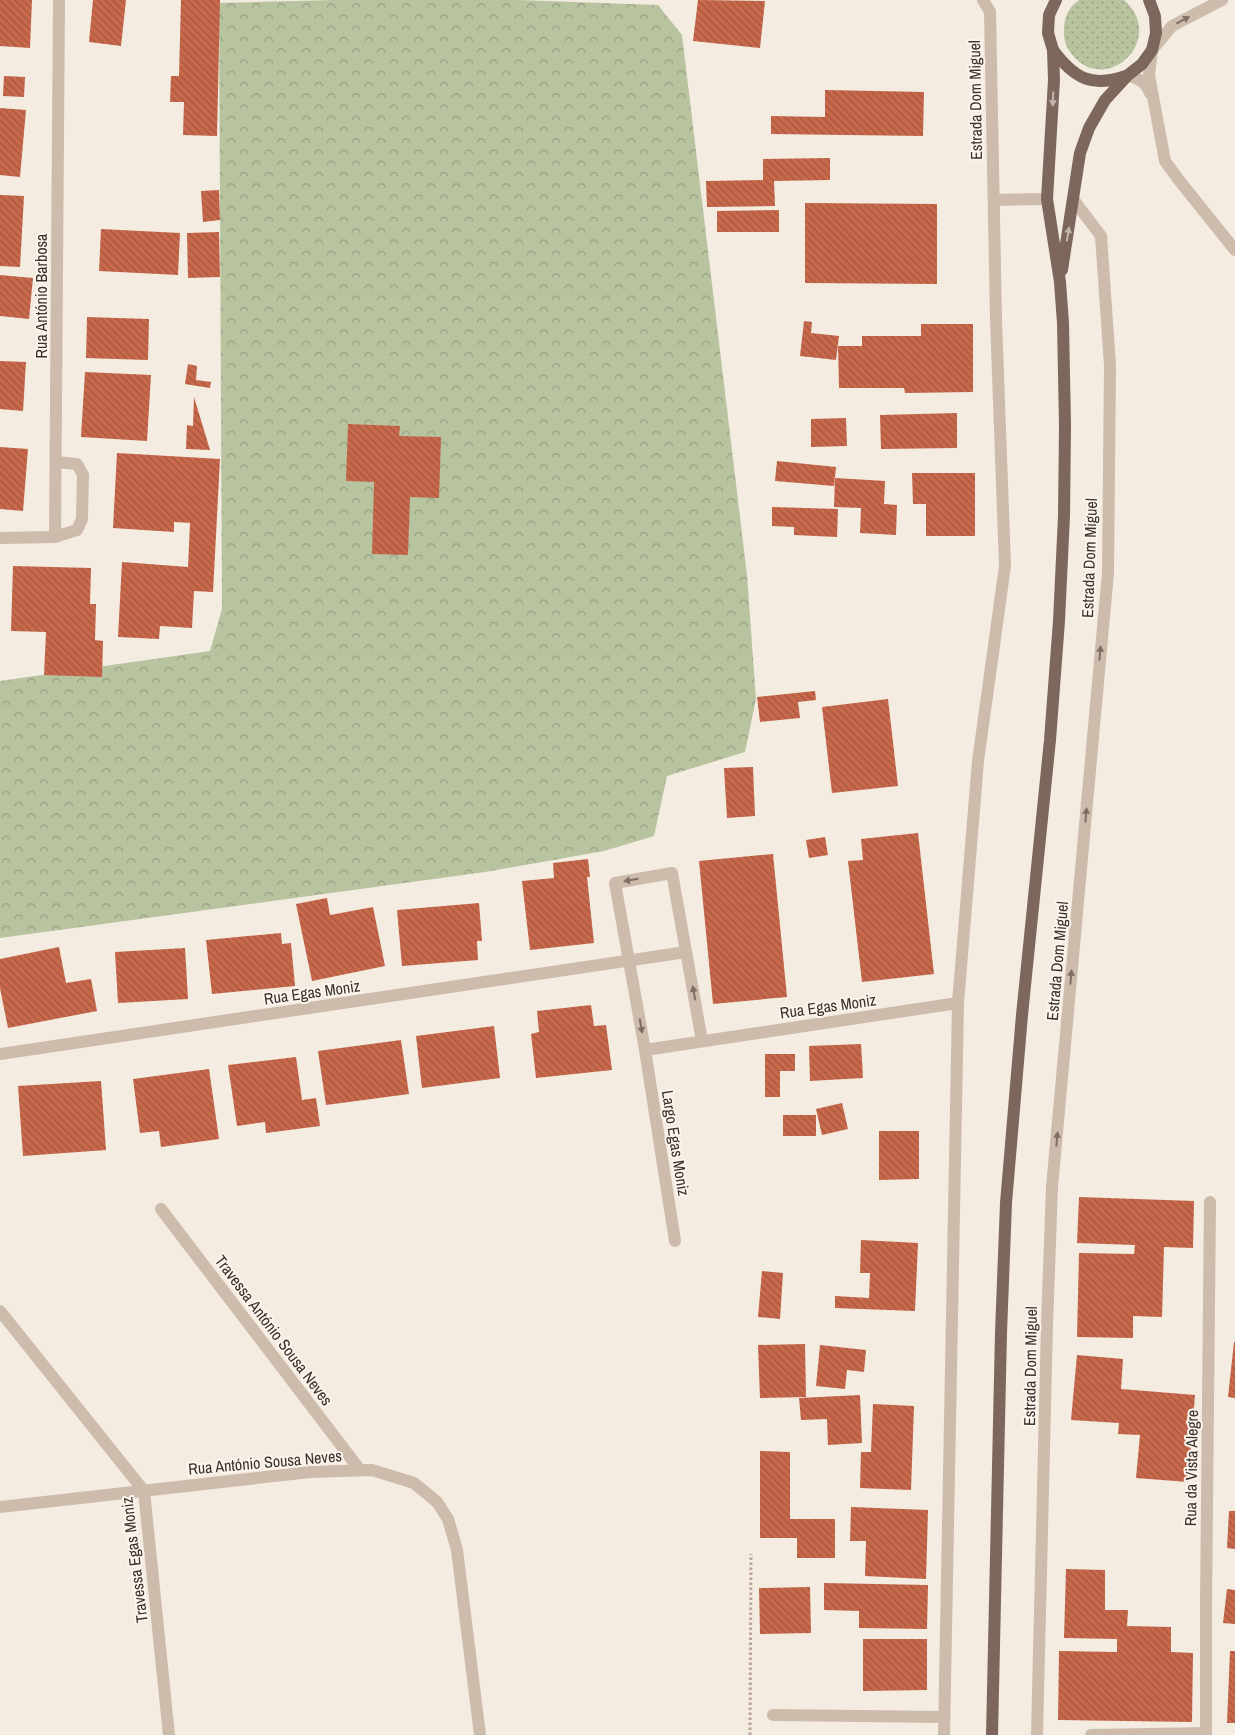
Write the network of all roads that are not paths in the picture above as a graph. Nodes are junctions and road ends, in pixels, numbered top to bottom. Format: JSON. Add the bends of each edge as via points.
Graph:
{"nodes":[{"id":1,"x":59,"y":0,"type":"edge"},
{"id":2,"x":983,"y":0,"type":"edge"},
{"id":3,"x":1048,"y":0,"type":"edge"},
{"id":4,"x":1056,"y":0,"type":"edge"},
{"id":5,"x":1149,"y":0,"type":"edge"},
{"id":6,"x":1222,"y":0,"type":"edge"},
{"id":7,"x":1049,"y":15,"type":"junction"},
{"id":8,"x":1053,"y":50,"type":"junction"},
{"id":9,"x":1152,"y":50,"type":"junction"},
{"id":10,"x":1128,"y":75,"type":"junction"},
{"id":11,"x":1154,"y":105,"type":"junction"},
{"id":12,"x":1047,"y":199,"type":"junction"},
{"id":13,"x":1073,"y":199,"type":"junction"},
{"id":14,"x":994,"y":200,"type":"junction"},
{"id":15,"x":1235,"y":250,"type":"edge"},
{"id":16,"x":1060,"y":282,"type":"junction"},
{"id":17,"x":56,"y":462,"type":"junction"},
{"id":18,"x":55,"y":537,"type":"junction"},
{"id":19,"x":0,"y":538,"type":"edge"},
{"id":20,"x":686,"y":952,"type":"junction"},
{"id":21,"x":629,"y":961,"type":"junction"},
{"id":22,"x":958,"y":1004,"type":"junction"},
{"id":23,"x":702,"y":1041,"type":"junction"},
{"id":24,"x":645,"y":1050,"type":"junction"},
{"id":25,"x":0,"y":1054,"type":"edge"},
{"id":26,"x":1210,"y":1202,"type":"dead end"},
{"id":27,"x":161,"y":1209,"type":"dead end"},
{"id":28,"x":675,"y":1241,"type":"dead end"},
{"id":29,"x":0,"y":1310,"type":"edge"},
{"id":30,"x":360,"y":1470,"type":"junction"},
{"id":31,"x":144,"y":1491,"type":"junction"},
{"id":32,"x":0,"y":1508,"type":"edge"},
{"id":33,"x":773,"y":1715,"type":"dead end"},
{"id":34,"x":944,"y":1717,"type":"junction"},
{"id":35,"x":1206,"y":1734,"type":"edge"},
{"id":36,"x":169,"y":1735,"type":"edge"},
{"id":37,"x":480,"y":1735,"type":"edge"},
{"id":38,"x":944,"y":1735,"type":"edge"},
{"id":39,"x":992,"y":1735,"type":"edge"},
{"id":40,"x":1037,"y":1735,"type":"edge"},
{"id":41,"x":1092,"y":1735,"type":"edge"}],
"edges":[{"from":1,"to":17,"type":"street","name":"Rua António Barbosa"},
{"from":2,"to":14,"type":"street","name":"Estrada Dom Miguel","via":[[990,12]]},
{"from":3,"to":7,"type":"main road","name":"Estrada Dom Miguel"},
{"from":4,"to":7,"type":"main road","name":"Estrada Dom Miguel"},
{"from":5,"to":9,"type":"main road","via":[[1155,16]]},
{"from":9,"to":6,"type":"street","one_way":true,"via":[[1172,26]]},
{"from":7,"to":8,"type":"main road","name":"Estrada Dom Miguel","via":[[1048,33]]},
{"from":8,"to":10,"type":"main road","name":"Estrada Dom Miguel","via":[[1077,76],[1094,81],[1112,81]]},
{"from":8,"to":12,"type":"main road","name":"Estrada Dom Miguel","one_way":true},
{"from":9,"to":10,"type":"main road","name":"Estrada Dom Miguel"},
{"from":9,"to":11,"type":"street","via":[[1149,75]]},
{"from":10,"to":11,"type":"street","via":[[1148,86]]},
{"from":10,"to":13,"type":"main road","name":"Estrada Dom Miguel","via":[[1105,100],[1089,128],[1080,154]]},
{"from":11,"to":15,"type":"street","via":[[1165,161]]},
{"from":12,"to":14,"type":"street"},
{"from":12,"to":16,"type":"main road","name":"Estrada Dom Miguel"},
{"from":16,"to":13,"type":"main road","name":"Estrada Dom Miguel","one_way":true},
{"from":40,"to":13,"type":"street","name":"Estrada Dom Miguel","one_way":true,"via":[[1052,1187],[1108,573],[1110,365],[1101,236]]},
{"from":14,"to":22,"type":"street","name":"Estrada Dom Miguel","via":[[1005,566],[978,761]]},
{"from":16,"to":39,"type":"main road","name":"Estrada Dom Miguel","via":[[1064,516],[1060,604],[1006,1203]]},
{"from":17,"to":18,"type":"street","name":"Rua António Barbosa"},
{"from":17,"to":18,"type":"street","via":[[76,464],[83,474],[82,519],[77,530]]},
{"from":18,"to":19,"type":"street"},
{"from":20,"to":21,"type":"street","name":"Rua Egas Moniz"},
{"from":20,"to":21,"type":"street","one_way":true,"via":[[672,873],[615,883]]},
{"from":23,"to":20,"type":"street","one_way":true},
{"from":21,"to":24,"type":"street","one_way":true},
{"from":21,"to":25,"type":"street","name":"Rua Egas Moniz"},
{"from":22,"to":23,"type":"street","name":"Rua Egas Moniz"},
{"from":22,"to":34,"type":"street","name":"Estrada Dom Miguel"},
{"from":23,"to":24,"type":"street","name":"Rua Egas Moniz"},
{"from":24,"to":28,"type":"street","name":"Largo Egas Moniz"},
{"from":26,"to":35,"type":"street","name":"Rua da Vista Alegre"},
{"from":27,"to":30,"type":"street","name":"Travessa António Sousa Neves"},
{"from":29,"to":31,"type":"street","name":"Travessa Egas Moniz"},
{"from":30,"to":31,"type":"street","name":"Rua António Sousa Neves","via":[[310,1472]]},
{"from":30,"to":37,"type":"street","name":"Rua António Sousa Neves","via":[[372,1470],[414,1483],[438,1502],[448,1519],[457,1550]]},
{"from":31,"to":32,"type":"street","name":"Rua António Sousa Neves"},
{"from":31,"to":36,"type":"street","name":"Travessa Egas Moniz"},
{"from":33,"to":34,"type":"street"},
{"from":34,"to":38,"type":"street","name":"Estrada Dom Miguel"},
{"from":35,"to":41,"type":"street"}]}
